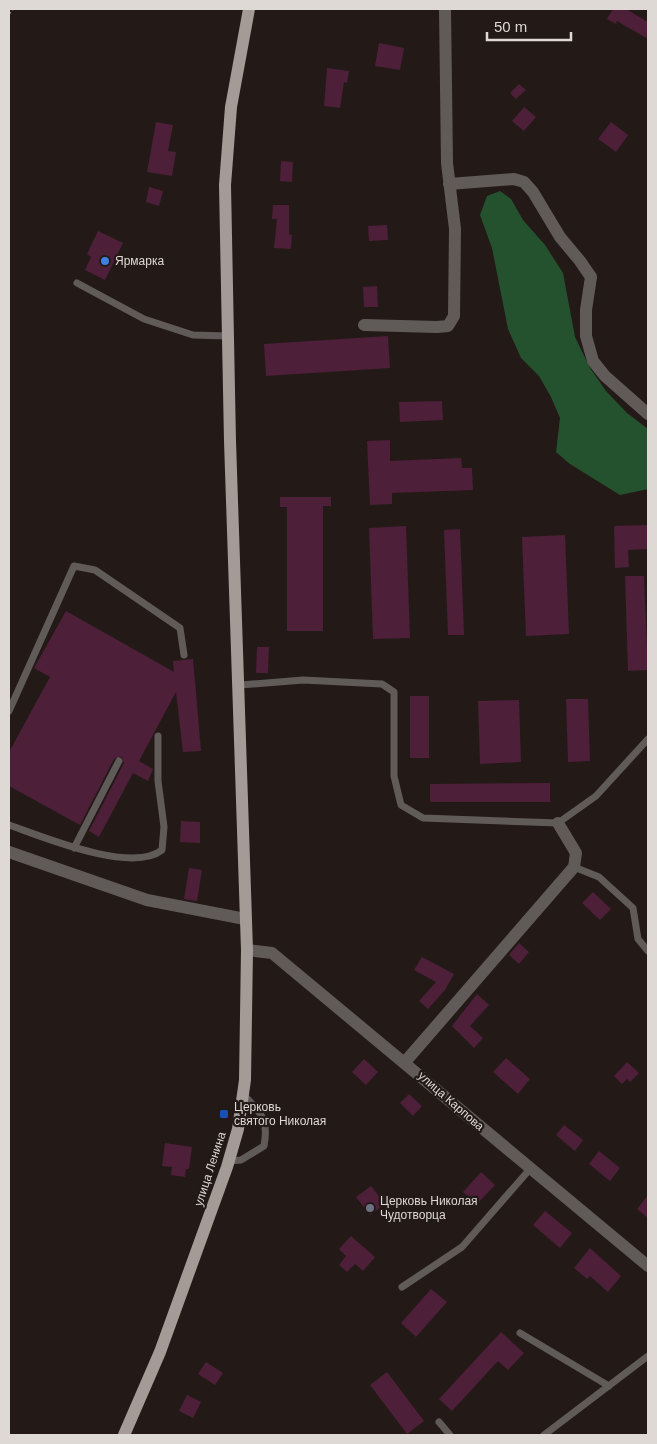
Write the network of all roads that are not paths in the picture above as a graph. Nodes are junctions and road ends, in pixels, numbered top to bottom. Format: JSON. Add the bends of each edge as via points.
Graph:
{"nodes":[{"id":1,"x":250,"y":9,"type":"edge"},
{"id":2,"x":444,"y":9,"type":"edge"},
{"id":3,"x":449,"y":184,"type":"junction"},
{"id":4,"x":77,"y":283,"type":"dead end"},
{"id":5,"x":364,"y":325,"type":"dead end"},
{"id":6,"x":228,"y":336,"type":"junction"},
{"id":7,"x":648,"y":414,"type":"edge"},
{"id":8,"x":184,"y":655,"type":"dead end"},
{"id":9,"x":240,"y":685,"type":"junction"},
{"id":10,"x":9,"y":711,"type":"edge"},
{"id":11,"x":158,"y":736,"type":"dead end"},
{"id":12,"x":648,"y":738,"type":"edge"},
{"id":13,"x":119,"y":761,"type":"dead end"},
{"id":14,"x":558,"y":823,"type":"junction"},
{"id":15,"x":9,"y":825,"type":"edge"},
{"id":16,"x":74,"y":848,"type":"junction"},
{"id":17,"x":9,"y":852,"type":"edge"},
{"id":18,"x":574,"y":867,"type":"junction"},
{"id":19,"x":245,"y":919,"type":"junction"},
{"id":20,"x":247,"y":950,"type":"junction"},
{"id":21,"x":648,"y":951,"type":"edge"},
{"id":22,"x":405,"y":1062,"type":"junction"},
{"id":23,"x":243,"y":1094,"type":"junction"},
{"id":24,"x":228,"y":1161,"type":"junction"},
{"id":25,"x":530,"y":1169,"type":"junction"},
{"id":26,"x":648,"y":1266,"type":"edge"},
{"id":27,"x":402,"y":1287,"type":"dead end"},
{"id":28,"x":520,"y":1333,"type":"dead end"},
{"id":29,"x":648,"y":1356,"type":"edge"},
{"id":30,"x":609,"y":1386,"type":"junction"},
{"id":31,"x":439,"y":1422,"type":"dead end"},
{"id":32,"x":124,"y":1435,"type":"edge"},
{"id":33,"x":450,"y":1435,"type":"edge"},
{"id":34,"x":544,"y":1435,"type":"edge"}],
"edges":[{"from":1,"to":6,"type":"main road","name":"улица Ленина","via":[[231,107],[225,185]]},
{"from":2,"to":3,"type":"street"},
{"from":3,"to":5,"type":"street","via":[[455,229],[454,316],[448,326]]},
{"from":3,"to":7,"type":"street","via":[[514,179],[524,182],[533,192],[560,237],[591,277],[586,336],[593,361]]},
{"from":4,"to":6,"type":"lane","via":[[144,319],[193,335]]},
{"from":6,"to":9,"type":"main road","name":"улица Ленина"},
{"from":8,"to":10,"type":"lane","via":[[180,628],[95,570],[74,566]]},
{"from":9,"to":14,"type":"lane","via":[[303,680],[382,684],[394,692],[394,776],[401,805],[423,818]]},
{"from":9,"to":19,"type":"main road","name":"улица Ленина"},
{"from":11,"to":16,"type":"lane","via":[[158,780],[164,827],[162,850],[155,856],[116,856]]},
{"from":12,"to":14,"type":"lane","via":[[596,796]]},
{"from":13,"to":16,"type":"lane"},
{"from":14,"to":18,"type":"street","via":[[576,853]]},
{"from":15,"to":16,"type":"lane"},
{"from":17,"to":19,"type":"street","via":[[147,900]]},
{"from":18,"to":21,"type":"lane","via":[[599,877],[633,908],[638,939]]},
{"from":18,"to":22,"type":"street"},
{"from":19,"to":20,"type":"main road","name":"улица Ленина"},
{"from":20,"to":22,"type":"street","name":"улица Карпова","via":[[272,953]]},
{"from":20,"to":23,"type":"main road","name":"улица Ленина"},
{"from":22,"to":25,"type":"street","name":"улица Карпова"},
{"from":23,"to":24,"type":"main road","name":"улица Ленина","via":[[238,1129]]},
{"from":23,"to":24,"type":"lane","via":[[262,1114],[267,1128],[264,1146],[241,1160]]},
{"from":24,"to":32,"type":"main road","name":"улица Ленина","via":[[160,1352]]},
{"from":25,"to":26,"type":"street","name":"улица Карпова"},
{"from":25,"to":27,"type":"lane","via":[[462,1247]]},
{"from":28,"to":30,"type":"lane"},
{"from":29,"to":30,"type":"lane"},
{"from":30,"to":34,"type":"lane"},
{"from":31,"to":33,"type":"lane"}]}
